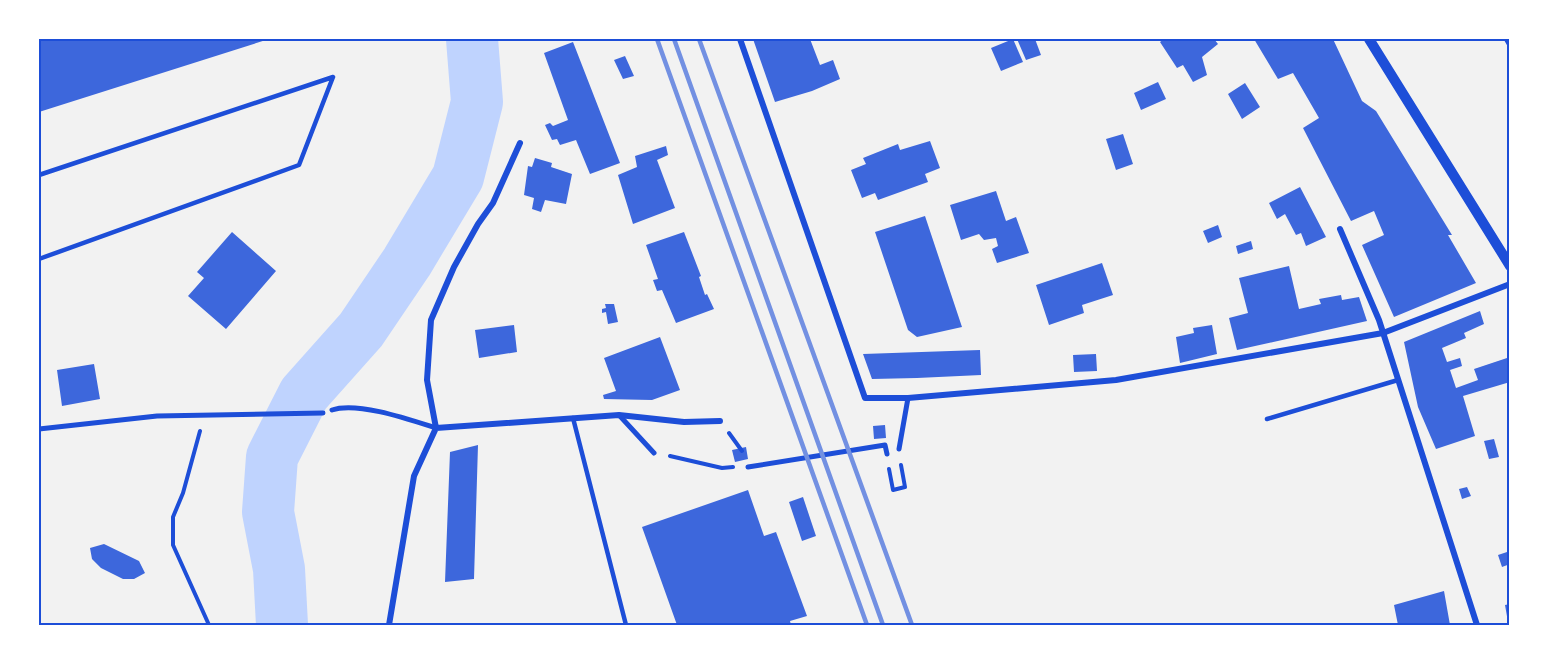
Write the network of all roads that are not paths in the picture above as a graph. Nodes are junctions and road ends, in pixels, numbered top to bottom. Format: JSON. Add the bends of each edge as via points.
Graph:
{"nodes":[{"id":1,"x":740,"y":39,"type":"edge"},
{"id":2,"x":1369,"y":39,"type":"edge"},
{"id":3,"x":1506,"y":39,"type":"edge"},
{"id":4,"x":1510,"y":46,"type":"edge"},
{"id":5,"x":520,"y":143,"type":"dead end"},
{"id":6,"x":39,"y":175,"type":"edge"},
{"id":7,"x":1340,"y":229,"type":"dead end"},
{"id":8,"x":39,"y":259,"type":"edge"},
{"id":9,"x":1510,"y":266,"type":"edge"},
{"id":10,"x":1510,"y":284,"type":"edge"},
{"id":11,"x":1383,"y":333,"type":"junction"},
{"id":12,"x":1398,"y":380,"type":"junction"},
{"id":13,"x":909,"y":398,"type":"junction"},
{"id":14,"x":332,"y":410,"type":"dead end"},
{"id":15,"x":323,"y":413,"type":"dead end"},
{"id":16,"x":619,"y":415,"type":"junction"},
{"id":17,"x":573,"y":418,"type":"junction"},
{"id":18,"x":1267,"y":419,"type":"dead end"},
{"id":19,"x":720,"y":421,"type":"road end"},
{"id":20,"x":436,"y":428,"type":"junction"},
{"id":21,"x":39,"y":429,"type":"edge"},
{"id":22,"x":899,"y":449,"type":"road end"},
{"id":23,"x":654,"y":453,"type":"road end"},
{"id":24,"x":887,"y":454,"type":"road end"},
{"id":25,"x":748,"y":467,"type":"road end"},
{"id":26,"x":389,"y":625,"type":"edge"},
{"id":27,"x":626,"y":625,"type":"edge"},
{"id":28,"x":1477,"y":625,"type":"edge"}],
"edges":[{"from":1,"to":13,"type":"street","via":[[865,398]]},
{"from":2,"to":9,"type":"street"},
{"from":3,"to":4,"type":"lane"},
{"from":5,"to":20,"type":"street","via":[[493,203],[454,267],[431,320],[427,380]]},
{"from":6,"to":8,"type":"lane","via":[[333,77],[299,165]]},
{"from":7,"to":11,"type":"street"},
{"from":10,"to":11,"type":"street"},
{"from":11,"to":12,"type":"street"},
{"from":11,"to":13,"type":"street","via":[[1116,380]]},
{"from":12,"to":18,"type":"lane"},
{"from":12,"to":28,"type":"street"},
{"from":13,"to":22,"type":"street"},
{"from":14,"to":20,"type":"street","via":[[340,407],[375,412]]},
{"from":15,"to":21,"type":"street","via":[[157,416]]},
{"from":16,"to":17,"type":"street"},
{"from":16,"to":19,"type":"street","via":[[684,422]]},
{"from":16,"to":23,"type":"street"},
{"from":17,"to":20,"type":"street"},
{"from":17,"to":27,"type":"lane"},
{"from":20,"to":26,"type":"street","via":[[414,476]]},
{"from":24,"to":25,"type":"street","via":[[885,445]]}]}
